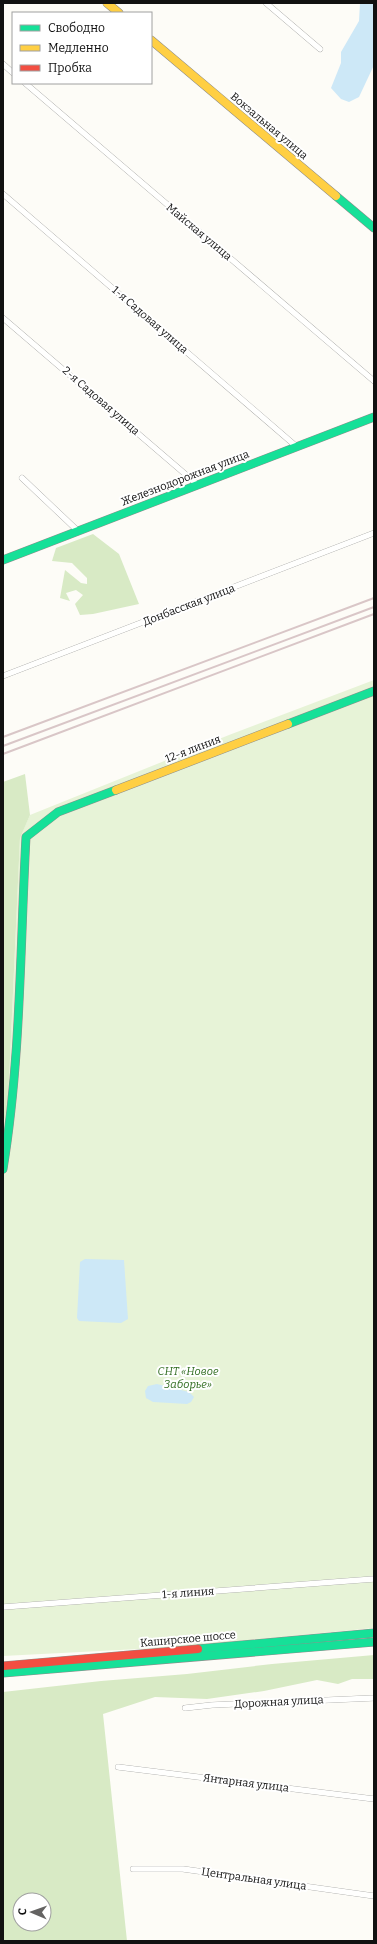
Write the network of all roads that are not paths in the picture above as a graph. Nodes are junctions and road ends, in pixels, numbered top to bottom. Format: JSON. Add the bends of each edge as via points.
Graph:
{"nodes":[{"id":1,"x":107,"y":3,"type":"edge"},
{"id":2,"x":266,"y":3,"type":"edge"},
{"id":3,"x":118,"y":12,"type":"edge"},
{"id":4,"x":152,"y":41,"type":"edge"},
{"id":5,"x":320,"y":49,"type":"dead end"},
{"id":6,"x":3,"y":64,"type":"edge"},
{"id":7,"x":12,"y":72,"type":"edge"},
{"id":8,"x":26,"y":84,"type":"edge"},
{"id":9,"x":3,"y":194,"type":"edge"},
{"id":10,"x":374,"y":228,"type":"edge"},
{"id":11,"x":3,"y":318,"type":"edge"},
{"id":12,"x":374,"y":381,"type":"edge"},
{"id":13,"x":374,"y":417,"type":"edge"},
{"id":14,"x":297,"y":447,"type":"junction"},
{"id":15,"x":22,"y":478,"type":"dead end"},
{"id":16,"x":198,"y":485,"type":"junction"},
{"id":17,"x":78,"y":531,"type":"junction"},
{"id":18,"x":374,"y":533,"type":"edge"},
{"id":19,"x":3,"y":560,"type":"edge"},
{"id":20,"x":3,"y":676,"type":"edge"},
{"id":21,"x":374,"y":691,"type":"edge"},
{"id":22,"x":3,"y":1169,"type":"edge"},
{"id":23,"x":374,"y":1579,"type":"edge"},
{"id":24,"x":3,"y":1607,"type":"edge"},
{"id":25,"x":374,"y":1633,"type":"edge"},
{"id":26,"x":374,"y":1642,"type":"edge"},
{"id":27,"x":3,"y":1666,"type":"edge"},
{"id":28,"x":3,"y":1673,"type":"edge"},
{"id":29,"x":374,"y":1698,"type":"edge"},
{"id":30,"x":185,"y":1708,"type":"dead end"},
{"id":31,"x":118,"y":1767,"type":"dead end"},
{"id":32,"x":374,"y":1799,"type":"edge"},
{"id":33,"x":133,"y":1869,"type":"dead end"},
{"id":34,"x":374,"y":1896,"type":"edge"}],
"edges":[{"from":1,"to":3,"type":"street"},
{"from":2,"to":5,"type":"street"},
{"from":4,"to":10,"type":"street","name":"Вокзальная улица"},
{"from":6,"to":7,"type":"street"},
{"from":8,"to":12,"type":"street","name":"Майская улица"},
{"from":9,"to":14,"type":"street","name":"1-я Садовая улица"},
{"from":11,"to":16,"type":"street","name":"2-я Садовая улица"},
{"from":13,"to":14,"type":"street","name":"Железнодорожная улица"},
{"from":14,"to":16,"type":"street","name":"Железнодорожная улица"},
{"from":15,"to":17,"type":"street"},
{"from":16,"to":17,"type":"street","name":"Железнодорожная улица"},
{"from":17,"to":19,"type":"street","name":"Железнодорожная улица"},
{"from":18,"to":20,"type":"street","name":"Донбасская улица"},
{"from":21,"to":22,"type":"street","name":"12-я линия","via":[[58,812],[26,837],[16,1069],[13,1109]]},
{"from":23,"to":24,"type":"street","name":"1-я линия"},
{"from":25,"to":27,"type":"street","name":"Каширское шоссе"},
{"from":26,"to":28,"type":"street","name":"Каширское шоссе"},
{"from":29,"to":30,"type":"street","name":"Дорожная улица"},
{"from":31,"to":32,"type":"street","name":"Янтарная улица"},
{"from":33,"to":34,"type":"street","name":"Центральная улица","via":[[183,1869]]}]}
